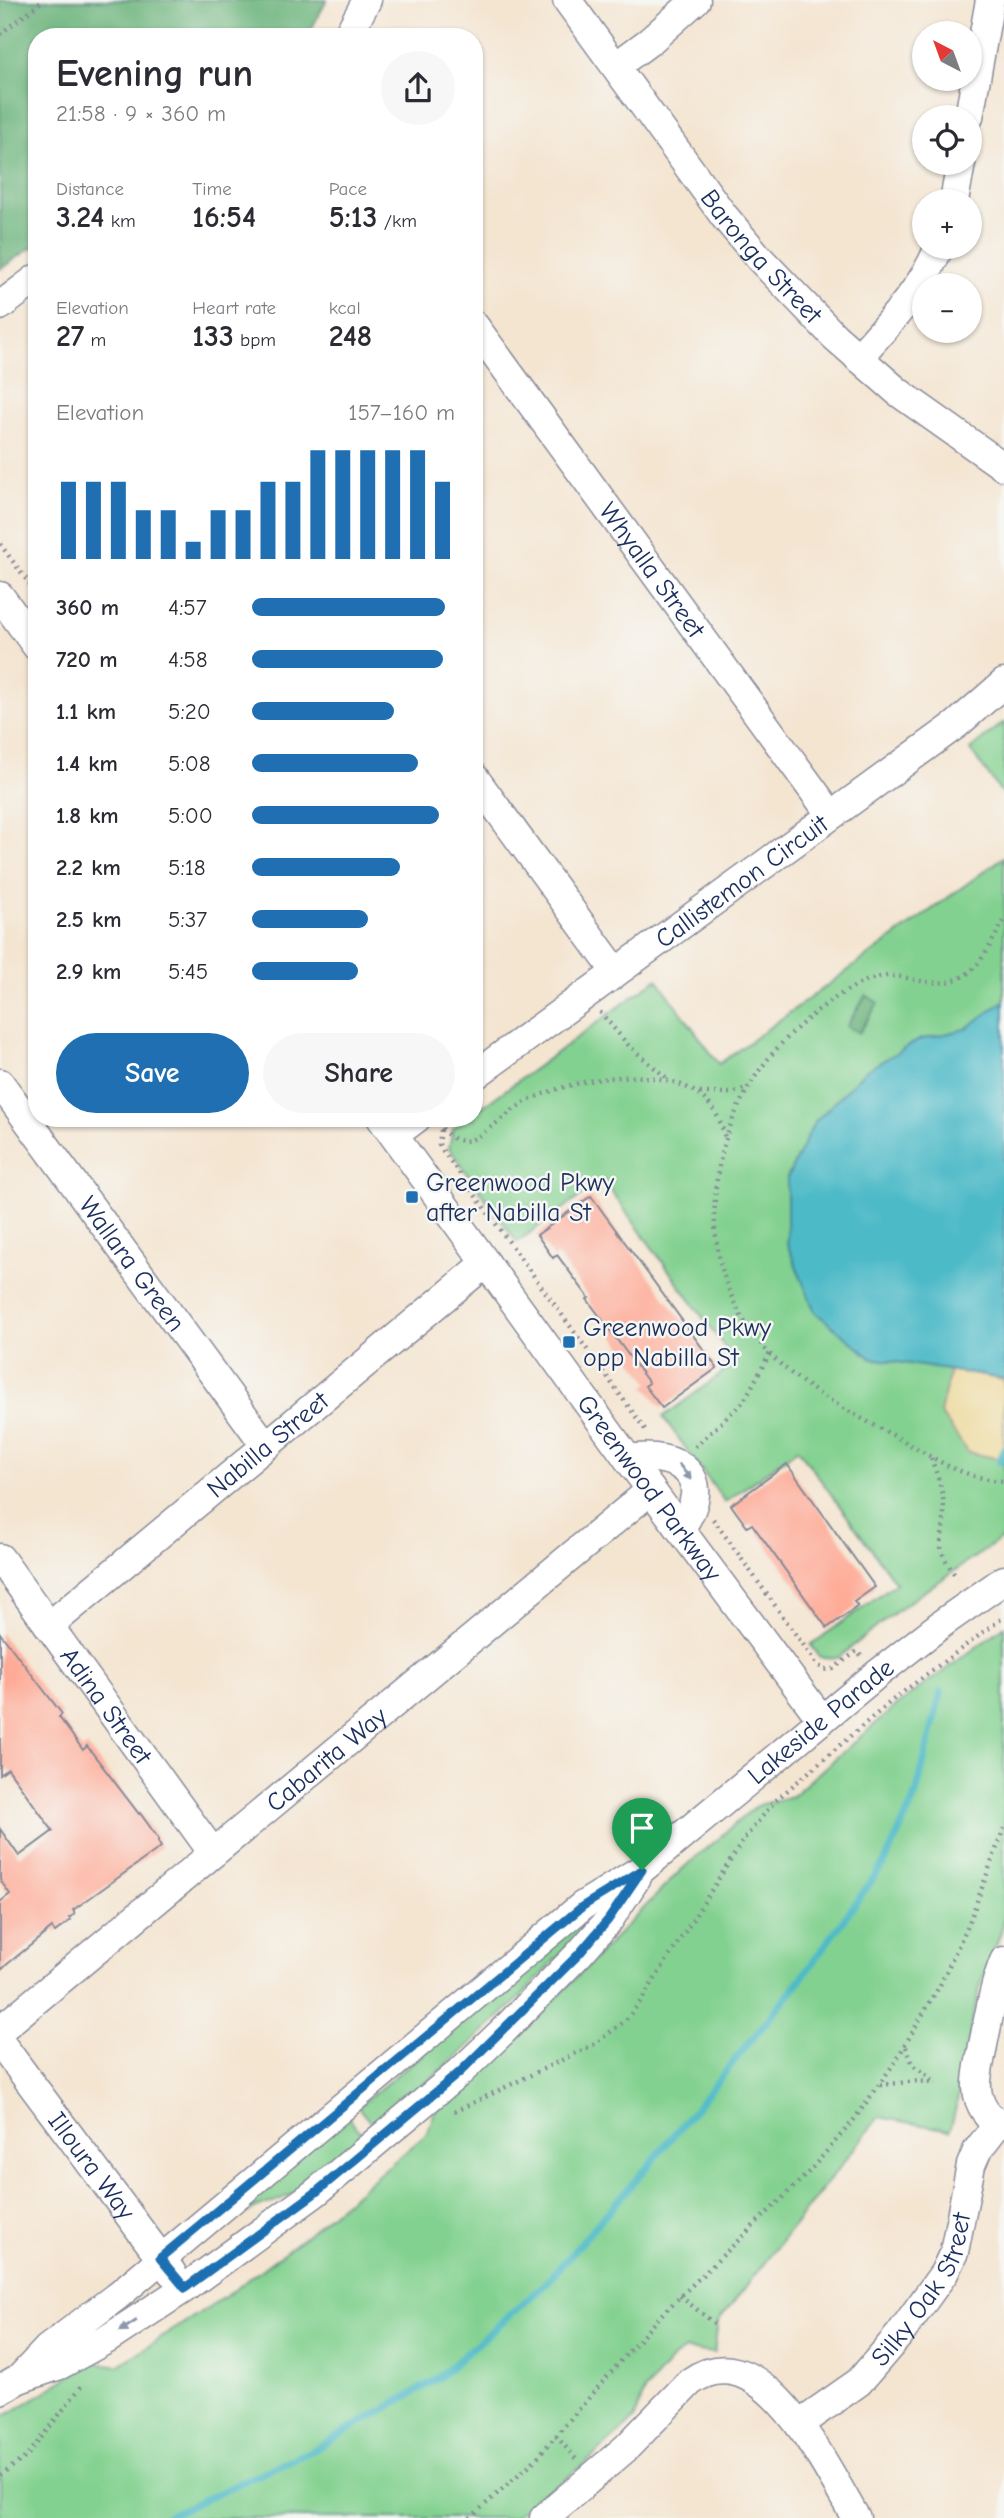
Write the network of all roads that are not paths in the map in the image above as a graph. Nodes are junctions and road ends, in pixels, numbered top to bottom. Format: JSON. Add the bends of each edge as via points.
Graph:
{"nodes":[{"id":1,"x":367,"y":0,"type":"edge"},
{"id":2,"x":567,"y":0,"type":"edge"},
{"id":3,"x":696,"y":0,"type":"edge"},
{"id":4,"x":990,"y":0,"type":"edge"},
{"id":5,"x":352,"y":28,"type":"edge"},
{"id":6,"x":616,"y":66,"type":"junction"},
{"id":7,"x":971,"y":105,"type":"edge"},
{"id":8,"x":933,"y":259,"type":"edge"},
{"id":9,"x":28,"y":285,"type":"edge"},
{"id":10,"x":0,"y":306,"type":"edge"},
{"id":11,"x":483,"y":337,"type":"edge"},
{"id":12,"x":858,"y":358,"type":"junction"},
{"id":13,"x":1004,"y":467,"type":"edge"},
{"id":14,"x":0,"y":596,"type":"edge"},
{"id":15,"x":28,"y":635,"type":"edge"},
{"id":16,"x":1004,"y":683,"type":"edge"},
{"id":17,"x":483,"y":789,"type":"edge"},
{"id":18,"x":831,"y":815,"type":"junction"},
{"id":19,"x":616,"y":972,"type":"junction"},
{"id":20,"x":483,"y":1069,"type":"edge"},
{"id":21,"x":0,"y":1083,"type":"edge"},
{"id":22,"x":28,"y":1121,"type":"edge"},
{"id":23,"x":32,"y":1127,"type":"edge"},
{"id":24,"x":387,"y":1127,"type":"edge"},
{"id":25,"x":486,"y":1263,"type":"junction"},
{"id":26,"x":266,"y":1446,"type":"junction"},
{"id":27,"x":628,"y":1459,"type":"junction"},
{"id":28,"x":651,"y":1490,"type":"junction"},
{"id":29,"x":680,"y":1529,"type":"junction"},
{"id":30,"x":0,"y":1558,"type":"edge"},
{"id":31,"x":1004,"y":1580,"type":"edge"},
{"id":32,"x":49,"y":1626,"type":"junction"},
{"id":33,"x":822,"y":1720,"type":"junction"},
{"id":34,"x":213,"y":1853,"type":"junction"},
{"id":35,"x":642,"y":1870,"type":"junction"},
{"id":36,"x":1004,"y":1961,"type":"edge"},
{"id":37,"x":0,"y":2030,"type":"edge"},
{"id":38,"x":0,"y":2042,"type":"edge"},
{"id":39,"x":1001,"y":2124,"type":"edge"},
{"id":40,"x":160,"y":2258,"type":"junction"},
{"id":41,"x":185,"y":2288,"type":"junction"},
{"id":42,"x":9,"y":2384,"type":"edge"},
{"id":43,"x":799,"y":2424,"type":"junction"},
{"id":44,"x":544,"y":2518,"type":"edge"},
{"id":45,"x":856,"y":2518,"type":"edge"}],
"edges":[{"from":1,"to":5,"type":"street"},
{"from":2,"to":6,"type":"street","name":"Baronga Street"},
{"from":3,"to":6,"type":"street"},
{"from":4,"to":7,"type":"street"},
{"from":6,"to":12,"type":"street","name":"Baronga Street","via":[[739,236]]},
{"from":8,"to":12,"type":"street","via":[[903,306]]},
{"from":9,"to":10,"type":"street"},
{"from":11,"to":18,"type":"street","name":"Whyalla Street"},
{"from":12,"to":13,"type":"street","name":"Baronga Street","via":[[923,411]]},
{"from":14,"to":15,"type":"street"},
{"from":16,"to":18,"type":"street","name":"Callistemon Circuit","via":[[957,724]]},
{"from":17,"to":19,"type":"street"},
{"from":18,"to":19,"type":"street","name":"Callistemon Circuit"},
{"from":19,"to":20,"type":"street","name":"Callistemon Circuit"},
{"from":21,"to":22,"type":"street","name":"Wallara Green"},
{"from":23,"to":26,"type":"street","name":"Wallara Green"},
{"from":24,"to":25,"type":"street","name":"Greenwood Parkway"},
{"from":25,"to":26,"type":"street","name":"Nabilla Street"},
{"from":25,"to":27,"type":"street","name":"Greenwood Parkway"},
{"from":26,"to":32,"type":"street","name":"Nabilla Street"},
{"from":27,"to":28,"type":"street","name":"Greenwood Parkway"},
{"from":27,"to":29,"type":"street","one_way":true,"via":[[660,1457],[687,1471],[694,1505]]},
{"from":28,"to":29,"type":"street","name":"Greenwood Parkway"},
{"from":28,"to":34,"type":"street","name":"Cabarita Way"},
{"from":29,"to":33,"type":"street","name":"Greenwood Parkway"},
{"from":30,"to":32,"type":"street","name":"Adina Street"},
{"from":31,"to":33,"type":"street","name":"Lakeside Parade","via":[[934,1629]]},
{"from":32,"to":34,"type":"street","name":"Adina Street"},
{"from":33,"to":35,"type":"street","name":"Lakeside Parade"},
{"from":34,"to":37,"type":"street","name":"Cabarita Way"},
{"from":35,"to":40,"type":"street","name":"Lakeside Parade","via":[[583,1906]]},
{"from":35,"to":41,"type":"street","name":"Lakeside Parade","via":[[579,1954],[460,2072],[315,2193]]},
{"from":36,"to":39,"type":"street","via":[[992,2000],[977,2088],[980,2103]]},
{"from":38,"to":40,"type":"street","name":"Illoura Way"},
{"from":39,"to":43,"type":"street","name":"Silky Oak Street","via":[[971,2165],[954,2252],[944,2273],[859,2382]]},
{"from":40,"to":41,"type":"street","name":"Illoura Way"},
{"from":40,"to":42,"type":"street","name":"Lakeside Parade"},
{"from":41,"to":42,"type":"street","name":"Lakeside Parade","one_way":true,"via":[[60,2365]]},
{"from":43,"to":44,"type":"street","via":[[781,2403],[744,2375],[729,2370],[702,2374]]},
{"from":43,"to":45,"type":"street"}]}
